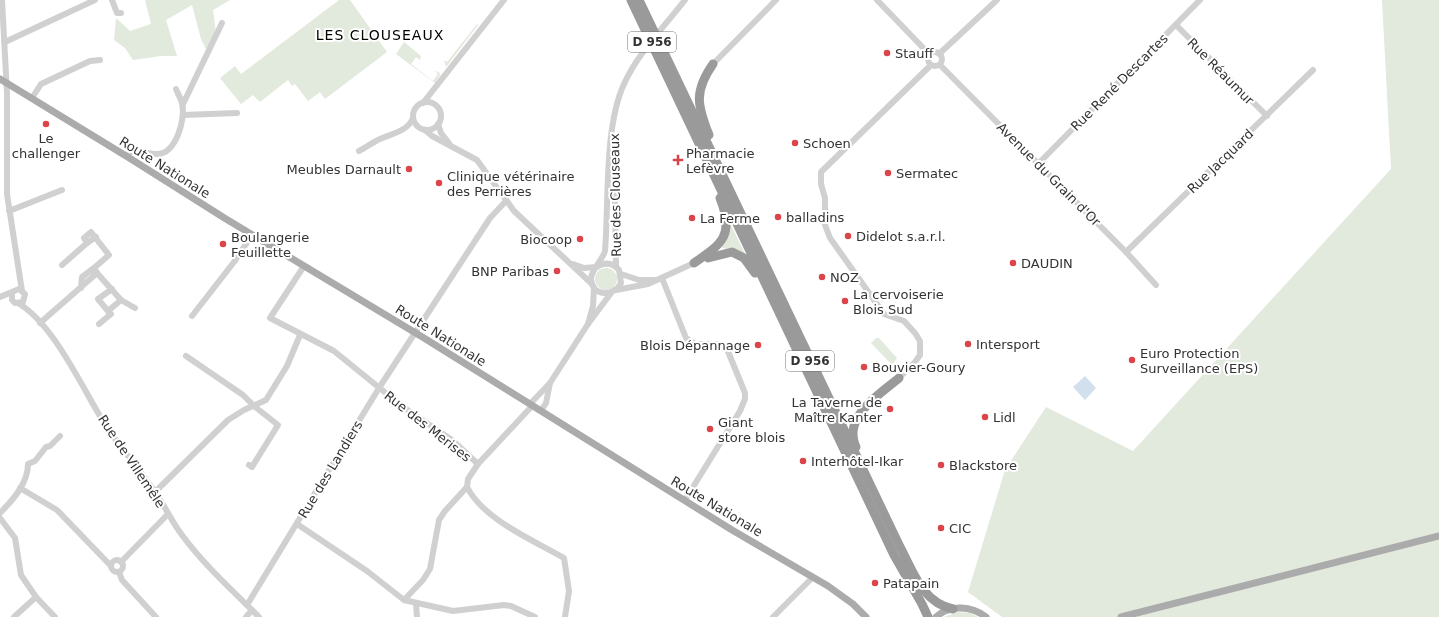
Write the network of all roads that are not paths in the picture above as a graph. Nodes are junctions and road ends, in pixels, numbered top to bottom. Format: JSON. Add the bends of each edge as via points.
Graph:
{"nodes":[{"id":1,"x":2,"y":0,"type":"edge"},
{"id":2,"x":95,"y":0,"type":"edge"},
{"id":3,"x":112,"y":0,"type":"edge"},
{"id":4,"x":504,"y":0,"type":"edge"},
{"id":5,"x":631,"y":0,"type":"edge"},
{"id":6,"x":639,"y":0,"type":"edge"},
{"id":7,"x":685,"y":0,"type":"edge"},
{"id":8,"x":776,"y":0,"type":"edge"},
{"id":9,"x":877,"y":0,"type":"edge"},
{"id":10,"x":997,"y":0,"type":"edge"},
{"id":11,"x":1200,"y":0,"type":"edge"},
{"id":12,"x":121,"y":13,"type":"dead end"},
{"id":13,"x":222,"y":23,"type":"dead end"},
{"id":14,"x":1176,"y":25,"type":"junction"},
{"id":15,"x":5,"y":42,"type":"junction"},
{"id":16,"x":939,"y":54,"type":"junction"},
{"id":17,"x":930,"y":55,"type":"junction"},
{"id":18,"x":100,"y":60,"type":"dead end"},
{"id":19,"x":713,"y":64,"type":"joint"},
{"id":20,"x":931,"y":65,"type":"junction"},
{"id":21,"x":940,"y":65,"type":"junction"},
{"id":22,"x":1313,"y":70,"type":"dead end"},
{"id":23,"x":3,"y":81,"type":"edge"},
{"id":24,"x":439,"y":85,"type":"junction"},
{"id":25,"x":0,"y":89,"type":"edge"},
{"id":26,"x":176,"y":89,"type":"dead end"},
{"id":27,"x":7,"y":93,"type":"junction"},
{"id":28,"x":32,"y":98,"type":"junction"},
{"id":29,"x":424,"y":103,"type":"junction"},
{"id":30,"x":182,"y":104,"type":"junction"},
{"id":31,"x":435,"y":105,"type":"junction"},
{"id":32,"x":237,"y":113,"type":"dead end"},
{"id":33,"x":183,"y":115,"type":"junction"},
{"id":34,"x":1267,"y":116,"type":"junction"},
{"id":35,"x":413,"y":118,"type":"junction"},
{"id":36,"x":438,"y":124,"type":"junction"},
{"id":37,"x":418,"y":128,"type":"junction"},
{"id":38,"x":692,"y":128,"type":"junction"},
{"id":39,"x":403,"y":129,"type":"junction"},
{"id":40,"x":425,"y":130,"type":"junction"},
{"id":41,"x":450,"y":144,"type":"junction"},
{"id":42,"x":359,"y":152,"type":"dead end"},
{"id":43,"x":126,"y":156,"type":"junction"},
{"id":44,"x":1038,"y":164,"type":"junction"},
{"id":45,"x":726,"y":185,"type":"junction"},
{"id":46,"x":62,"y":190,"type":"dead end"},
{"id":47,"x":611,"y":192,"type":"junction"},
{"id":48,"x":506,"y":201,"type":"junction"},
{"id":49,"x":8,"y":212,"type":"junction"},
{"id":50,"x":252,"y":235,"type":"junction"},
{"id":51,"x":1126,"y":252,"type":"junction"},
{"id":52,"x":570,"y":262,"type":"junction"},
{"id":53,"x":694,"y":263,"type":"junction"},
{"id":54,"x":62,"y":265,"type":"dead end"},
{"id":55,"x":304,"y":266,"type":"junction"},
{"id":56,"x":597,"y":266,"type":"junction"},
{"id":57,"x":616,"y":268,"type":"junction"},
{"id":58,"x":96,"y":271,"type":"junction"},
{"id":59,"x":621,"y":274,"type":"junction"},
{"id":60,"x":660,"y":279,"type":"junction"},
{"id":61,"x":1156,"y":285,"type":"dead end"},
{"id":62,"x":593,"y":286,"type":"junction"},
{"id":63,"x":112,"y":289,"type":"junction"},
{"id":64,"x":17,"y":291,"type":"junction"},
{"id":65,"x":613,"y":292,"type":"junction"},
{"id":66,"x":770,"y":294,"type":"junction"},
{"id":67,"x":0,"y":298,"type":"edge"},
{"id":68,"x":25,"y":298,"type":"junction"},
{"id":69,"x":122,"y":300,"type":"junction"},
{"id":70,"x":15,"y":302,"type":"junction"},
{"id":71,"x":135,"y":308,"type":"dead end"},
{"id":72,"x":28,"y":309,"type":"junction"},
{"id":73,"x":108,"y":311,"type":"junction"},
{"id":74,"x":192,"y":316,"type":"dead end"},
{"id":75,"x":40,"y":323,"type":"junction"},
{"id":76,"x":99,"y":324,"type":"dead end"},
{"id":77,"x":588,"y":324,"type":"junction"},
{"id":78,"x":416,"y":334,"type":"junction"},
{"id":79,"x":300,"y":335,"type":"junction"},
{"id":80,"x":186,"y":356,"type":"dead end"},
{"id":81,"x":899,"y":378,"type":"joint"},
{"id":82,"x":550,"y":383,"type":"junction"},
{"id":83,"x":379,"y":388,"type":"junction"},
{"id":84,"x":531,"y":405,"type":"junction"},
{"id":85,"x":254,"y":406,"type":"junction"},
{"id":86,"x":541,"y":411,"type":"junction"},
{"id":87,"x":60,"y":436,"type":"dead end"},
{"id":88,"x":478,"y":464,"type":"junction"},
{"id":89,"x":249,"y":466,"type":"dead end"},
{"id":90,"x":864,"y":475,"type":"junction"},
{"id":91,"x":467,"y":487,"type":"junction"},
{"id":92,"x":20,"y":488,"type":"junction"},
{"id":93,"x":155,"y":492,"type":"junction"},
{"id":94,"x":685,"y":500,"type":"junction"},
{"id":95,"x":0,"y":513,"type":"edge"},
{"id":96,"x":168,"y":514,"type":"junction"},
{"id":97,"x":0,"y":518,"type":"edge"},
{"id":98,"x":297,"y":524,"type":"junction"},
{"id":99,"x":1439,"y":536,"type":"edge"},
{"id":100,"x":121,"y":562,"type":"junction"},
{"id":101,"x":111,"y":566,"type":"junction"},
{"id":102,"x":119,"y":572,"type":"junction"},
{"id":103,"x":813,"y":577,"type":"junction"},
{"id":104,"x":36,"y":597,"type":"junction"},
{"id":105,"x":404,"y":600,"type":"junction"},
{"id":106,"x":416,"y":604,"type":"junction"},
{"id":107,"x":246,"y":605,"type":"junction"},
{"id":108,"x":953,"y":608,"type":"junction"},
{"id":109,"x":252,"y":610,"type":"junction"},
{"id":110,"x":14,"y":617,"type":"edge"},
{"id":111,"x":55,"y":617,"type":"edge"},
{"id":112,"x":156,"y":617,"type":"edge"},
{"id":113,"x":246,"y":617,"type":"edge"},
{"id":114,"x":259,"y":617,"type":"edge"},
{"id":115,"x":417,"y":617,"type":"edge"},
{"id":116,"x":535,"y":617,"type":"edge"},
{"id":117,"x":564,"y":617,"type":"edge"},
{"id":118,"x":773,"y":617,"type":"edge"},
{"id":119,"x":866,"y":617,"type":"edge"},
{"id":120,"x":928,"y":617,"type":"edge"},
{"id":121,"x":936,"y":617,"type":"edge"},
{"id":122,"x":986,"y":617,"type":"edge"},
{"id":123,"x":1121,"y":617,"type":"edge"}],
"edges":[{"from":1,"to":15,"type":"street"},
{"from":2,"to":15,"type":"street"},
{"from":3,"to":12,"type":"street","via":[[117,13]]},
{"from":4,"to":24,"type":"street"},
{"from":5,"to":38,"type":"highway","number":"D 956"},
{"from":6,"to":45,"type":"highway","number":"D 956"},
{"from":7,"to":47,"type":"street","name":"Rue des Clouseaux","via":[[640,58],[623,85],[614,122]]},
{"from":8,"to":19,"type":"street"},
{"from":9,"to":17,"type":"street"},
{"from":10,"to":16,"type":"street"},
{"from":11,"to":14,"type":"street","name":"Rue René Descartes"},
{"from":13,"to":30,"type":"street"},
{"from":14,"to":34,"type":"street","name":"Rue Réaumur"},
{"from":14,"to":44,"type":"street","name":"Rue René Descartes"},
{"from":15,"to":23,"type":"street"},
{"from":16,"to":17,"type":"street"},
{"from":16,"to":21,"type":"street","via":[[942,60]]},
{"from":17,"to":20,"type":"street","via":[[928,58]]},
{"from":18,"to":28,"type":"street","via":[[90,61],[41,84]]},
{"from":19,"to":45,"type":"highway","number":"D 956","via":[[703,80],[698,100]]},
{"from":20,"to":21,"type":"street"},
{"from":20,"to":81,"type":"street","via":[[821,172],[826,225],[830,238],[884,314],[904,321],[920,341],[920,355]]},
{"from":21,"to":44,"type":"street","name":"Avenue du Grain d'Or"},
{"from":22,"to":34,"type":"street","name":"Rue Jacquard"},
{"from":23,"to":27,"type":"street"},
{"from":23,"to":28,"type":"main road","name":"Route Nationale"},
{"from":24,"to":29,"type":"street"},
{"from":24,"to":31,"type":"street"},
{"from":25,"to":27,"type":"street"},
{"from":26,"to":30,"type":"street"},
{"from":27,"to":49,"type":"street"},
{"from":28,"to":43,"type":"main road","name":"Route Nationale"},
{"from":29,"to":31,"type":"street"},
{"from":29,"to":35,"type":"street","via":[[416,107]]},
{"from":30,"to":33,"type":"street"},
{"from":31,"to":36,"type":"street","via":[[440,112]]},
{"from":32,"to":33,"type":"street"},
{"from":33,"to":43,"type":"street","via":[[176,140],[170,150],[158,154],[137,150]]},
{"from":34,"to":51,"type":"street","name":"Rue Jacquard"},
{"from":35,"to":37,"type":"street"},
{"from":35,"to":39,"type":"street"},
{"from":36,"to":40,"type":"street"},
{"from":36,"to":41,"type":"street","via":[[441,133]]},
{"from":37,"to":39,"type":"street"},
{"from":37,"to":40,"type":"street"},
{"from":38,"to":53,"type":"highway","number":"D 956","via":[[722,203],[726,226],[718,246]]},
{"from":38,"to":66,"type":"highway","number":"D 956"},
{"from":39,"to":42,"type":"street","via":[[376,140]]},
{"from":40,"to":41,"type":"street"},
{"from":41,"to":48,"type":"street","via":[[477,160]]},
{"from":43,"to":50,"type":"main road","name":"Route Nationale"},
{"from":44,"to":51,"type":"street","name":"Avenue du Grain d'Or"},
{"from":45,"to":90,"type":"highway","number":"D 956"},
{"from":46,"to":49,"type":"street"},
{"from":47,"to":56,"type":"street","name":"Rue des Clouseaux","via":[[605,251]]},
{"from":47,"to":57,"type":"street","name":"Rue des Clouseaux","via":[[618,199]]},
{"from":48,"to":52,"type":"street","via":[[527,225]]},
{"from":48,"to":78,"type":"street","name":"Rue des Landiers","via":[[490,218]]},
{"from":49,"to":64,"type":"street","via":[[20,272]]},
{"from":50,"to":55,"type":"main road","name":"Route Nationale"},
{"from":50,"to":74,"type":"street"},
{"from":51,"to":61,"type":"street","name":"Avenue du Grain d'Or"},
{"from":52,"to":56,"type":"street","via":[[584,268]]},
{"from":52,"to":62,"type":"street"},
{"from":53,"to":60,"type":"street"},
{"from":53,"to":66,"type":"highway","number":"D 956","via":[[726,252],[738,254],[747,262]]},
{"from":54,"to":58,"type":"street","via":[[87,243],[84,238],[91,232],[110,255]]},
{"from":55,"to":78,"type":"main road","name":"Route Nationale"},
{"from":55,"to":79,"type":"street","name":"Rue des Merises","via":[[270,318]]},
{"from":56,"to":57,"type":"street","via":[[607,264]]},
{"from":56,"to":62,"type":"street","via":[[591,274]]},
{"from":57,"to":59,"type":"street"},
{"from":58,"to":63,"type":"street"},
{"from":58,"to":75,"type":"street","via":[[81,288]]},
{"from":59,"to":60,"type":"street","via":[[639,280]]},
{"from":59,"to":65,"type":"street","via":[[621,283]]},
{"from":60,"to":65,"type":"street"},
{"from":60,"to":94,"type":"street","via":[[686,338],[695,344],[721,344],[727,349],[745,393],[740,411]]},
{"from":62,"to":65,"type":"street","via":[[605,294]]},
{"from":62,"to":77,"type":"street","via":[[593,306]]},
{"from":63,"to":69,"type":"street"},
{"from":63,"to":73,"type":"street","via":[[98,300]]},
{"from":64,"to":67,"type":"street"},
{"from":64,"to":68,"type":"street","name":"Rue de Villemêle"},
{"from":64,"to":70,"type":"street"},
{"from":65,"to":77,"type":"street"},
{"from":66,"to":120,"type":"highway","number":"D 956","via":[[894,555]]},
{"from":67,"to":70,"type":"street"},
{"from":68,"to":70,"type":"street","via":[[23,302]]},
{"from":68,"to":72,"type":"street","name":"Rue de Villemêle"},
{"from":69,"to":71,"type":"street"},
{"from":69,"to":73,"type":"street"},
{"from":70,"to":72,"type":"street","name":"Rue de Villemêle"},
{"from":72,"to":75,"type":"street","name":"Rue de Villemêle"},
{"from":73,"to":76,"type":"street","via":[[111,314]]},
{"from":75,"to":93,"type":"street","name":"Rue de Villemêle","via":[[72,367],[117,443]]},
{"from":77,"to":82,"type":"street"},
{"from":78,"to":83,"type":"street","name":"Rue des Landiers"},
{"from":78,"to":84,"type":"main road","name":"Route Nationale"},
{"from":79,"to":83,"type":"street","name":"Rue des Merises","via":[[334,351]]},
{"from":79,"to":85,"type":"street","via":[[266,400]]},
{"from":80,"to":85,"type":"street","via":[[243,395]]},
{"from":81,"to":90,"type":"highway","via":[[860,413],[854,422],[852,432],[864,463]]},
{"from":82,"to":84,"type":"street"},
{"from":82,"to":86,"type":"street","via":[[546,403]]},
{"from":83,"to":88,"type":"street","name":"Rue des Merises","via":[[452,440]]},
{"from":83,"to":98,"type":"street","name":"Rue des Landiers"},
{"from":84,"to":86,"type":"main road","name":"Route Nationale"},
{"from":84,"to":88,"type":"street"},
{"from":85,"to":89,"type":"street","via":[[278,425],[252,467]]},
{"from":85,"to":93,"type":"street","via":[[228,420]]},
{"from":86,"to":94,"type":"main road","name":"Route Nationale"},
{"from":87,"to":92,"type":"street","via":[[46,447],[35,461],[28,464],[28,474]]},
{"from":88,"to":91,"type":"street","via":[[468,479]]},
{"from":90,"to":108,"type":"highway","number":"D 956","via":[[922,588],[934,602]]},
{"from":91,"to":105,"type":"street","via":[[439,520],[430,569]]},
{"from":91,"to":117,"type":"street","via":[[471,496],[499,521],[564,558],[569,591]]},
{"from":92,"to":95,"type":"street"},
{"from":92,"to":101,"type":"street","via":[[57,510]]},
{"from":93,"to":96,"type":"street","name":"Rue de Villemêle"},
{"from":94,"to":103,"type":"main road","name":"Route Nationale"},
{"from":96,"to":100,"type":"street"},
{"from":96,"to":107,"type":"street","name":"Rue de Villemêle","via":[[182,536]]},
{"from":97,"to":104,"type":"street","via":[[15,538],[21,575]]},
{"from":98,"to":105,"type":"street","via":[[367,571]]},
{"from":98,"to":107,"type":"street","name":"Rue des Landiers"},
{"from":99,"to":123,"type":"main road"},
{"from":100,"to":101,"type":"street","via":[[113,561]]},
{"from":100,"to":102,"type":"street","via":[[122,568]]},
{"from":101,"to":102,"type":"street","via":[[113,571]]},
{"from":102,"to":112,"type":"street","via":[[122,580]]},
{"from":103,"to":118,"type":"street"},
{"from":103,"to":119,"type":"main road","name":"Route Nationale","via":[[844,597]]},
{"from":104,"to":110,"type":"street"},
{"from":104,"to":111,"type":"street"},
{"from":105,"to":106,"type":"street"},
{"from":106,"to":115,"type":"street"},
{"from":106,"to":116,"type":"street","via":[[453,611],[504,605]]},
{"from":107,"to":109,"type":"street","name":"Rue de Villemêle"},
{"from":108,"to":121,"type":"main road"},
{"from":108,"to":122,"type":"main road","via":[[971,609]]},
{"from":109,"to":113,"type":"street"},
{"from":109,"to":114,"type":"street","name":"Rue de Villemêle"}]}
